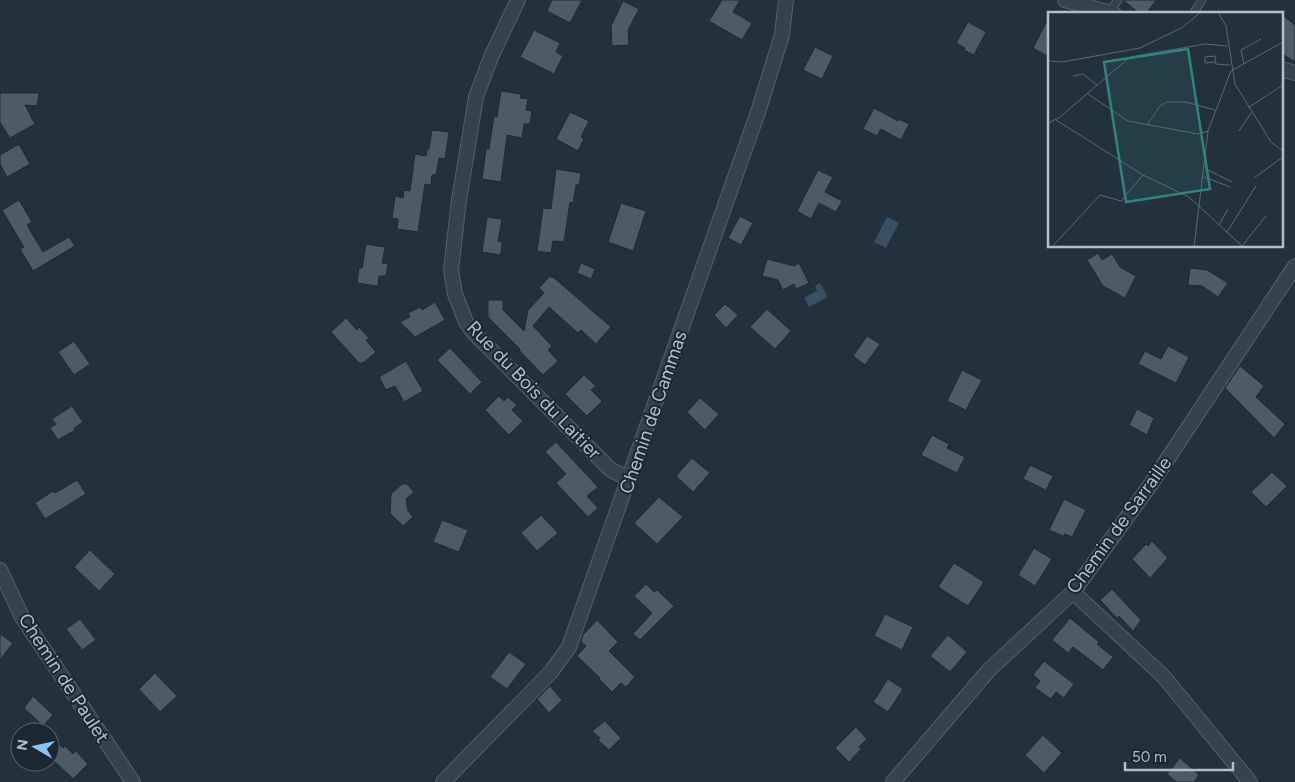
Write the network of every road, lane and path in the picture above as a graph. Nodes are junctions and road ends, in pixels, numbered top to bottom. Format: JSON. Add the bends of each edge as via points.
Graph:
{"nodes":[{"id":1,"x":518,"y":0,"type":"edge"},
{"id":2,"x":786,"y":0,"type":"edge"},
{"id":3,"x":1064,"y":0,"type":"edge"},
{"id":4,"x":1118,"y":0,"type":"edge"},
{"id":5,"x":1202,"y":0,"type":"edge"},
{"id":6,"x":1108,"y":12,"type":"edge"},
{"id":7,"x":1112,"y":12,"type":"edge"},
{"id":8,"x":1194,"y":12,"type":"edge"},
{"id":9,"x":1282,"y":69,"type":"edge"},
{"id":10,"x":1295,"y":73,"type":"edge"},
{"id":11,"x":1295,"y":266,"type":"edge"},
{"id":12,"x":629,"y":479,"type":"junction"},
{"id":13,"x":0,"y":570,"type":"edge"},
{"id":14,"x":1072,"y":592,"type":"junction"},
{"id":15,"x":133,"y":782,"type":"edge"},
{"id":16,"x":444,"y":782,"type":"edge"},
{"id":17,"x":893,"y":782,"type":"edge"},
{"id":18,"x":1250,"y":782,"type":"edge"}],
"edges":[{"from":1,"to":12,"type":"street","name":"Rue du Bois du Laitier","via":[[491,57],[472,114],[451,270],[455,294],[474,333],[611,470]]},
{"from":2,"to":12,"type":"street","name":"Chemin de Cammas","via":[[782,35],[758,112]]},
{"from":3,"to":6,"type":"street"},
{"from":4,"to":7,"type":"lane"},
{"from":5,"to":8,"type":"lane"},
{"from":9,"to":10,"type":"street"},
{"from":11,"to":14,"type":"street","name":"Chemin de Sarraille","via":[[1151,484]]},
{"from":12,"to":16,"type":"street","name":"Chemin de Cammas","via":[[569,647],[551,672]]},
{"from":13,"to":15,"type":"street","name":"Chemin de Paulet","via":[[22,618]]},
{"from":14,"to":17,"type":"street","name":"Chemin de Sarraille","via":[[989,670]]},
{"from":14,"to":18,"type":"street","via":[[1164,677]]}]}
